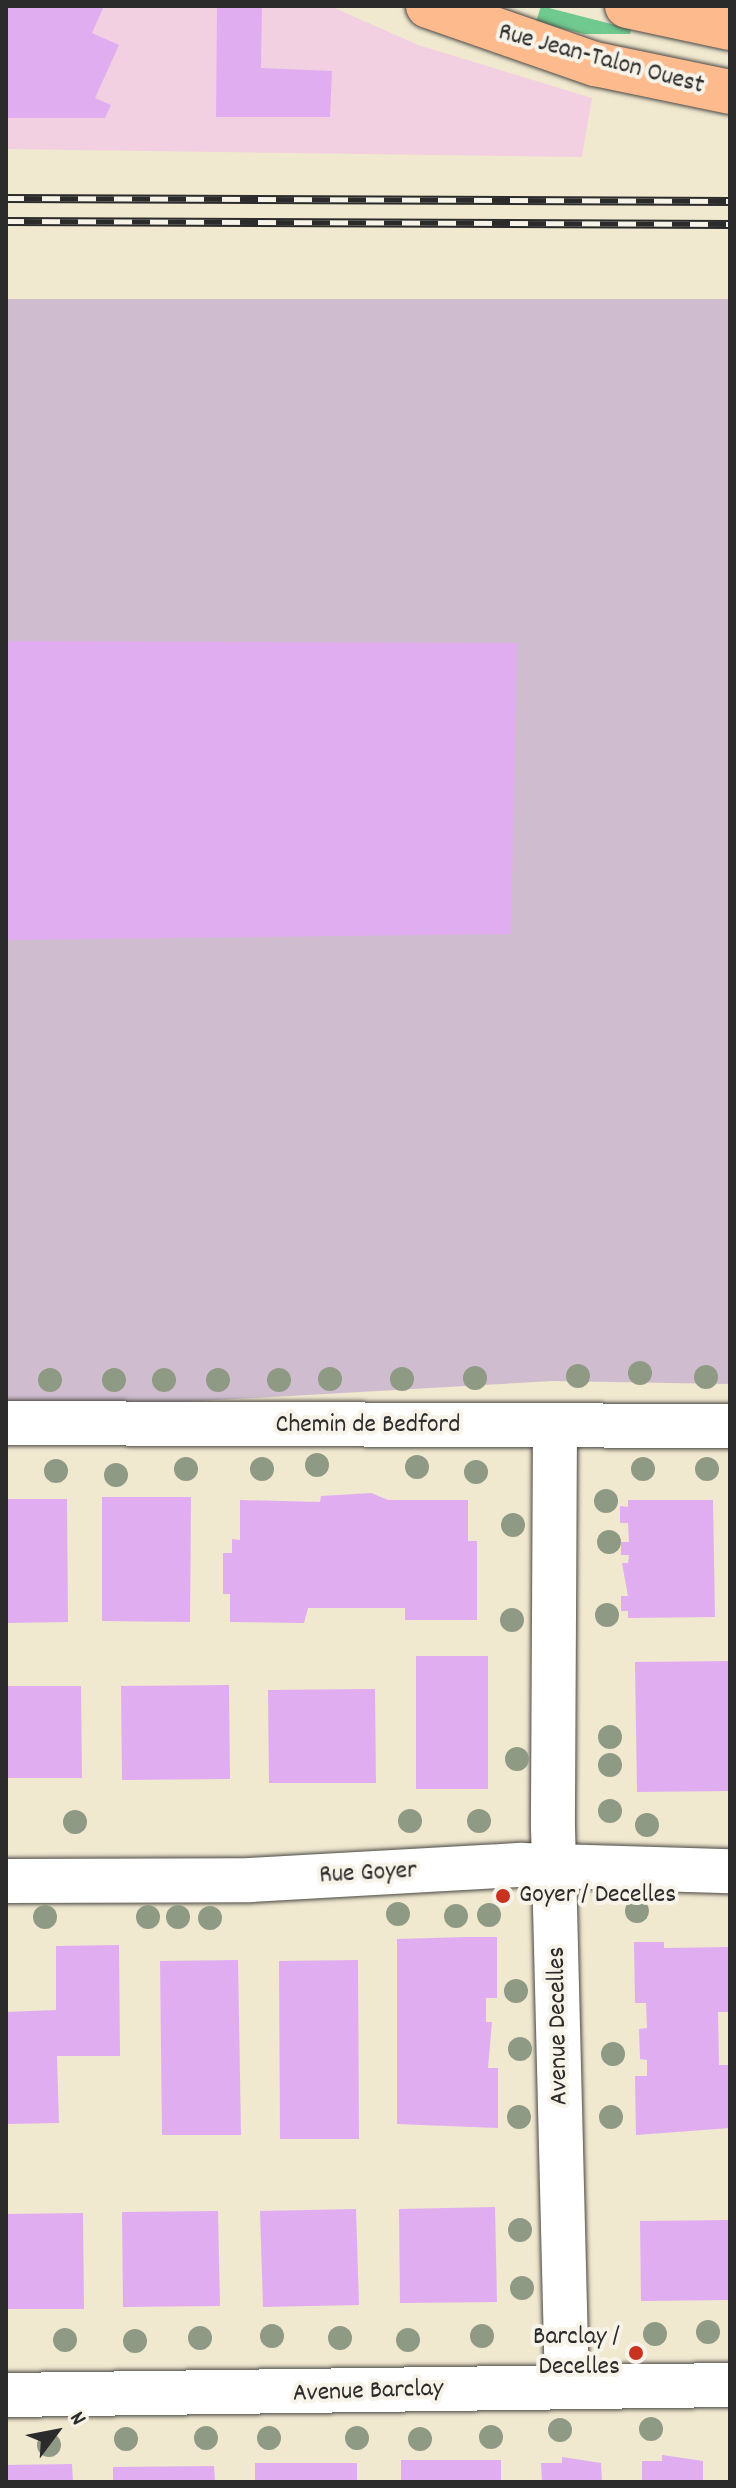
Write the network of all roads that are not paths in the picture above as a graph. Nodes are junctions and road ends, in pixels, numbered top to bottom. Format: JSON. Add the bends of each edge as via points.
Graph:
{"nodes":[{"id":1,"x":428,"y":6,"type":"edge"},
{"id":2,"x":627,"y":6,"type":"edge"},
{"id":3,"x":730,"y":28,"type":"edge"},
{"id":4,"x":730,"y":92,"type":"edge"},
{"id":5,"x":6,"y":1423,"type":"edge"},
{"id":6,"x":555,"y":1426,"type":"junction"},
{"id":7,"x":730,"y":1426,"type":"edge"},
{"id":8,"x":554,"y":1865,"type":"junction"},
{"id":9,"x":730,"y":1871,"type":"edge"},
{"id":10,"x":6,"y":1881,"type":"edge"},
{"id":11,"x":730,"y":2385,"type":"edge"},
{"id":12,"x":567,"y":2387,"type":"junction"},
{"id":13,"x":6,"y":2395,"type":"edge"}],
"edges":[{"from":1,"to":4,"type":"main road","name":"Rue Jean-Talon Ouest","via":[[595,64]]},
{"from":2,"to":3,"type":"main road"},
{"from":5,"to":6,"type":"street","name":"Chemin de Bedford"},
{"from":6,"to":7,"type":"street","name":"Chemin de Bedford"},
{"from":6,"to":8,"type":"street","name":"Avenue Decelles"},
{"from":8,"to":9,"type":"street","name":"Rue Goyer"},
{"from":8,"to":10,"type":"street","name":"Rue Goyer","via":[[250,1880]]},
{"from":8,"to":12,"type":"street","name":"Avenue Decelles"},
{"from":11,"to":12,"type":"street","name":"Avenue Barclay"},
{"from":12,"to":13,"type":"street","name":"Avenue Barclay"}]}
